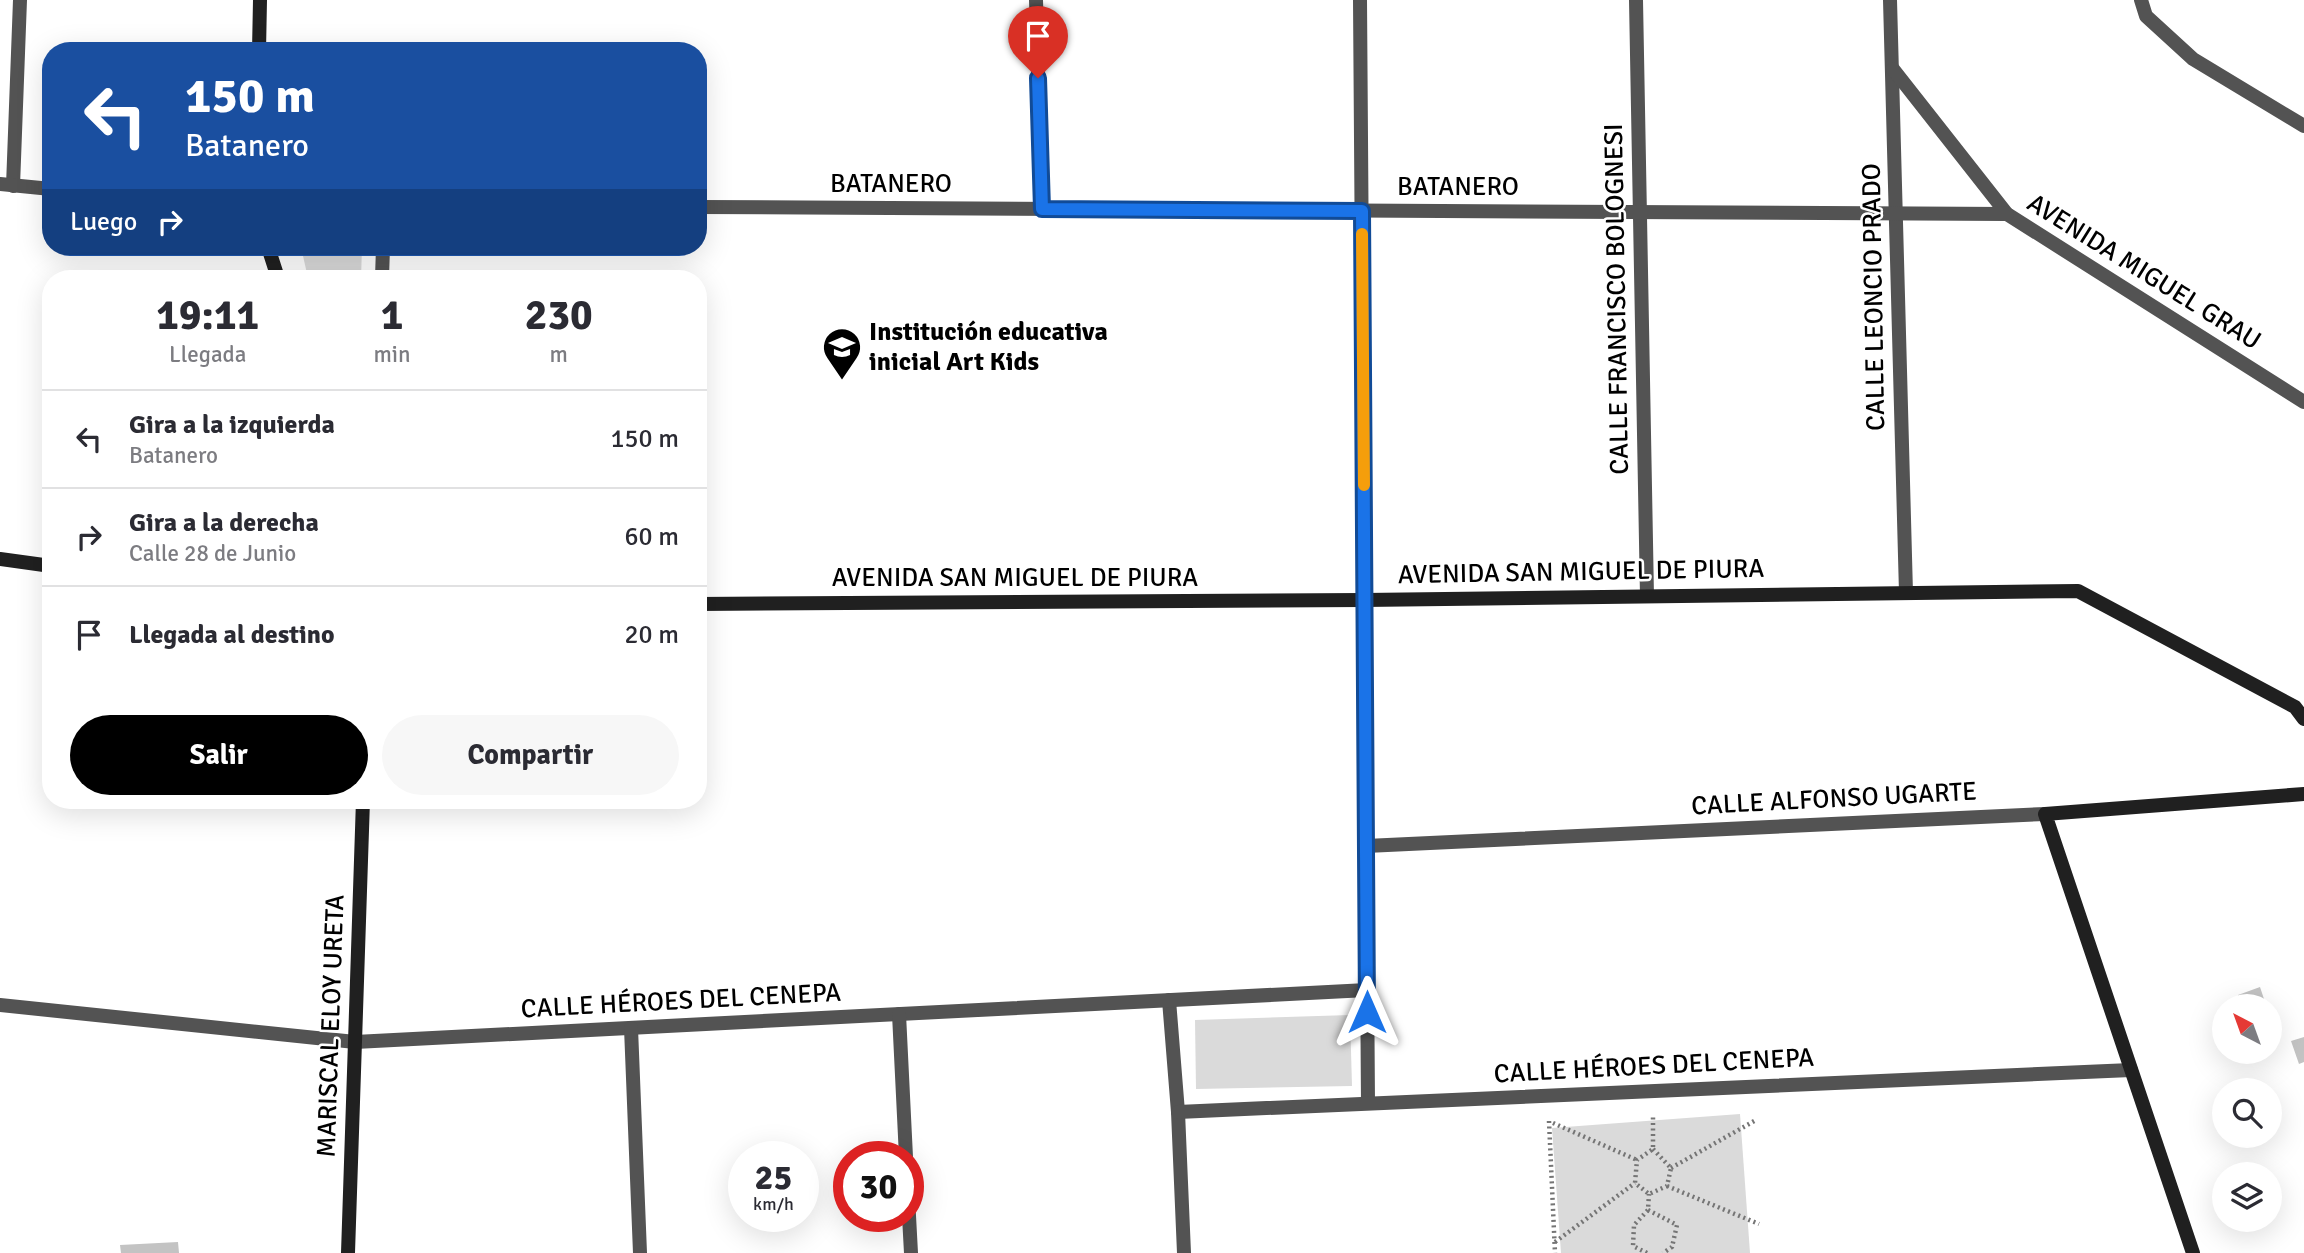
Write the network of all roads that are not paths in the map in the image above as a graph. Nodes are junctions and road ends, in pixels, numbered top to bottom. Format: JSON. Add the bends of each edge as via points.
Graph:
{"nodes":[{"id":1,"x":20,"y":0,"type":"edge"},
{"id":2,"x":260,"y":0,"type":"edge"},
{"id":3,"x":1036,"y":0,"type":"edge"},
{"id":4,"x":1360,"y":0,"type":"edge"},
{"id":5,"x":1636,"y":0,"type":"edge"},
{"id":6,"x":1890,"y":0,"type":"edge"},
{"id":7,"x":2141,"y":0,"type":"edge"},
{"id":8,"x":259,"y":42,"type":"edge"},
{"id":9,"x":1893,"y":69,"type":"junction"},
{"id":10,"x":2304,"y":126,"type":"edge"},
{"id":11,"x":6,"y":185,"type":"edge"},
{"id":12,"x":42,"y":188,"type":"edge"},
{"id":13,"x":707,"y":207,"type":"edge"},
{"id":14,"x":1042,"y":209,"type":"junction"},
{"id":15,"x":1362,"y":211,"type":"junction"},
{"id":16,"x":1640,"y":212,"type":"junction"},
{"id":17,"x":1897,"y":213,"type":"junction"},
{"id":18,"x":2007,"y":214,"type":"junction"},
{"id":19,"x":2304,"y":402,"type":"edge"},
{"id":20,"x":0,"y":559,"type":"edge"},
{"id":21,"x":42,"y":565,"type":"edge"},
{"id":22,"x":1906,"y":593,"type":"junction"},
{"id":23,"x":1647,"y":596,"type":"junction"},
{"id":24,"x":1364,"y":600,"type":"junction"},
{"id":25,"x":707,"y":604,"type":"edge"},
{"id":26,"x":2304,"y":719,"type":"edge"},
{"id":27,"x":2304,"y":794,"type":"edge"},
{"id":28,"x":363,"y":809,"type":"edge"},
{"id":29,"x":2045,"y":814,"type":"junction"},
{"id":30,"x":1366,"y":846,"type":"junction"},
{"id":31,"x":1367,"y":990,"type":"junction"},
{"id":32,"x":1169,"y":1000,"type":"junction"},
{"id":33,"x":0,"y":1005,"type":"edge"},
{"id":34,"x":899,"y":1014,"type":"junction"},
{"id":35,"x":631,"y":1028,"type":"junction"},
{"id":36,"x":355,"y":1042,"type":"junction"},
{"id":37,"x":2131,"y":1070,"type":"junction"},
{"id":38,"x":1368,"y":1103,"type":"junction"},
{"id":39,"x":1178,"y":1112,"type":"junction"},
{"id":40,"x":905,"y":1141,"type":"edge"},
{"id":41,"x":910,"y":1232,"type":"edge"},
{"id":42,"x":348,"y":1253,"type":"edge"},
{"id":43,"x":640,"y":1253,"type":"edge"},
{"id":44,"x":911,"y":1253,"type":"edge"},
{"id":45,"x":1184,"y":1253,"type":"edge"},
{"id":46,"x":2193,"y":1253,"type":"edge"}],
"edges":[{"from":1,"to":11,"type":"street"},
{"from":2,"to":8,"type":"street"},
{"from":3,"to":14,"type":"street"},
{"from":4,"to":15,"type":"street"},
{"from":5,"to":16,"type":"street","name":"CALLE FRANCISCO BOLOGNESI"},
{"from":6,"to":9,"type":"street","name":"CALLE LEONCIO PRADO"},
{"from":7,"to":10,"type":"street","via":[[2146,16],[2193,59]]},
{"from":9,"to":17,"type":"street","name":"CALLE LEONCIO PRADO"},
{"from":9,"to":18,"type":"street","name":"AVENIDA MIGUEL GRAU"},
{"from":11,"to":12,"type":"street"},
{"from":13,"to":14,"type":"street","name":"BATANERO"},
{"from":14,"to":15,"type":"street","name":"BATANERO"},
{"from":15,"to":16,"type":"street","name":"BATANERO"},
{"from":15,"to":24,"type":"street"},
{"from":16,"to":17,"type":"street","name":"BATANERO"},
{"from":16,"to":23,"type":"street","name":"CALLE FRANCISCO BOLOGNESI"},
{"from":17,"to":18,"type":"street","name":"BATANERO"},
{"from":17,"to":22,"type":"street","name":"CALLE LEONCIO PRADO"},
{"from":18,"to":19,"type":"street","name":"AVENIDA MIGUEL GRAU"},
{"from":20,"to":21,"type":"street"},
{"from":22,"to":23,"type":"street","name":"AVENIDA SAN MIGUEL DE PIURA"},
{"from":22,"to":26,"type":"street","name":"AVENIDA SAN MIGUEL DE PIURA","via":[[2078,591],[2295,707]]},
{"from":23,"to":24,"type":"street","name":"AVENIDA SAN MIGUEL DE PIURA"},
{"from":24,"to":25,"type":"street","name":"AVENIDA SAN MIGUEL DE PIURA"},
{"from":24,"to":30,"type":"street"},
{"from":27,"to":29,"type":"street","name":"CALLE ALFONSO UGARTE"},
{"from":28,"to":36,"type":"street","name":"MARISCAL ELOY URETA"},
{"from":29,"to":30,"type":"street","name":"CALLE ALFONSO UGARTE"},
{"from":29,"to":37,"type":"street"},
{"from":30,"to":31,"type":"street"},
{"from":31,"to":32,"type":"street","name":"CALLE HÉROES DEL CENEPA"},
{"from":31,"to":38,"type":"street"},
{"from":32,"to":34,"type":"street","name":"CALLE HÉROES DEL CENEPA"},
{"from":32,"to":39,"type":"street"},
{"from":33,"to":36,"type":"street","name":"CALLE HÉROES DEL CENEPA"},
{"from":34,"to":35,"type":"street","name":"CALLE HÉROES DEL CENEPA"},
{"from":34,"to":40,"type":"street"},
{"from":35,"to":36,"type":"street","name":"CALLE HÉROES DEL CENEPA"},
{"from":35,"to":43,"type":"street"},
{"from":36,"to":42,"type":"street","name":"MARISCAL ELOY URETA"},
{"from":37,"to":38,"type":"street","name":"CALLE HÉROES DEL CENEPA"},
{"from":37,"to":46,"type":"street"},
{"from":38,"to":39,"type":"street","name":"CALLE HÉROES DEL CENEPA"},
{"from":39,"to":45,"type":"street"},
{"from":41,"to":44,"type":"street"}]}
